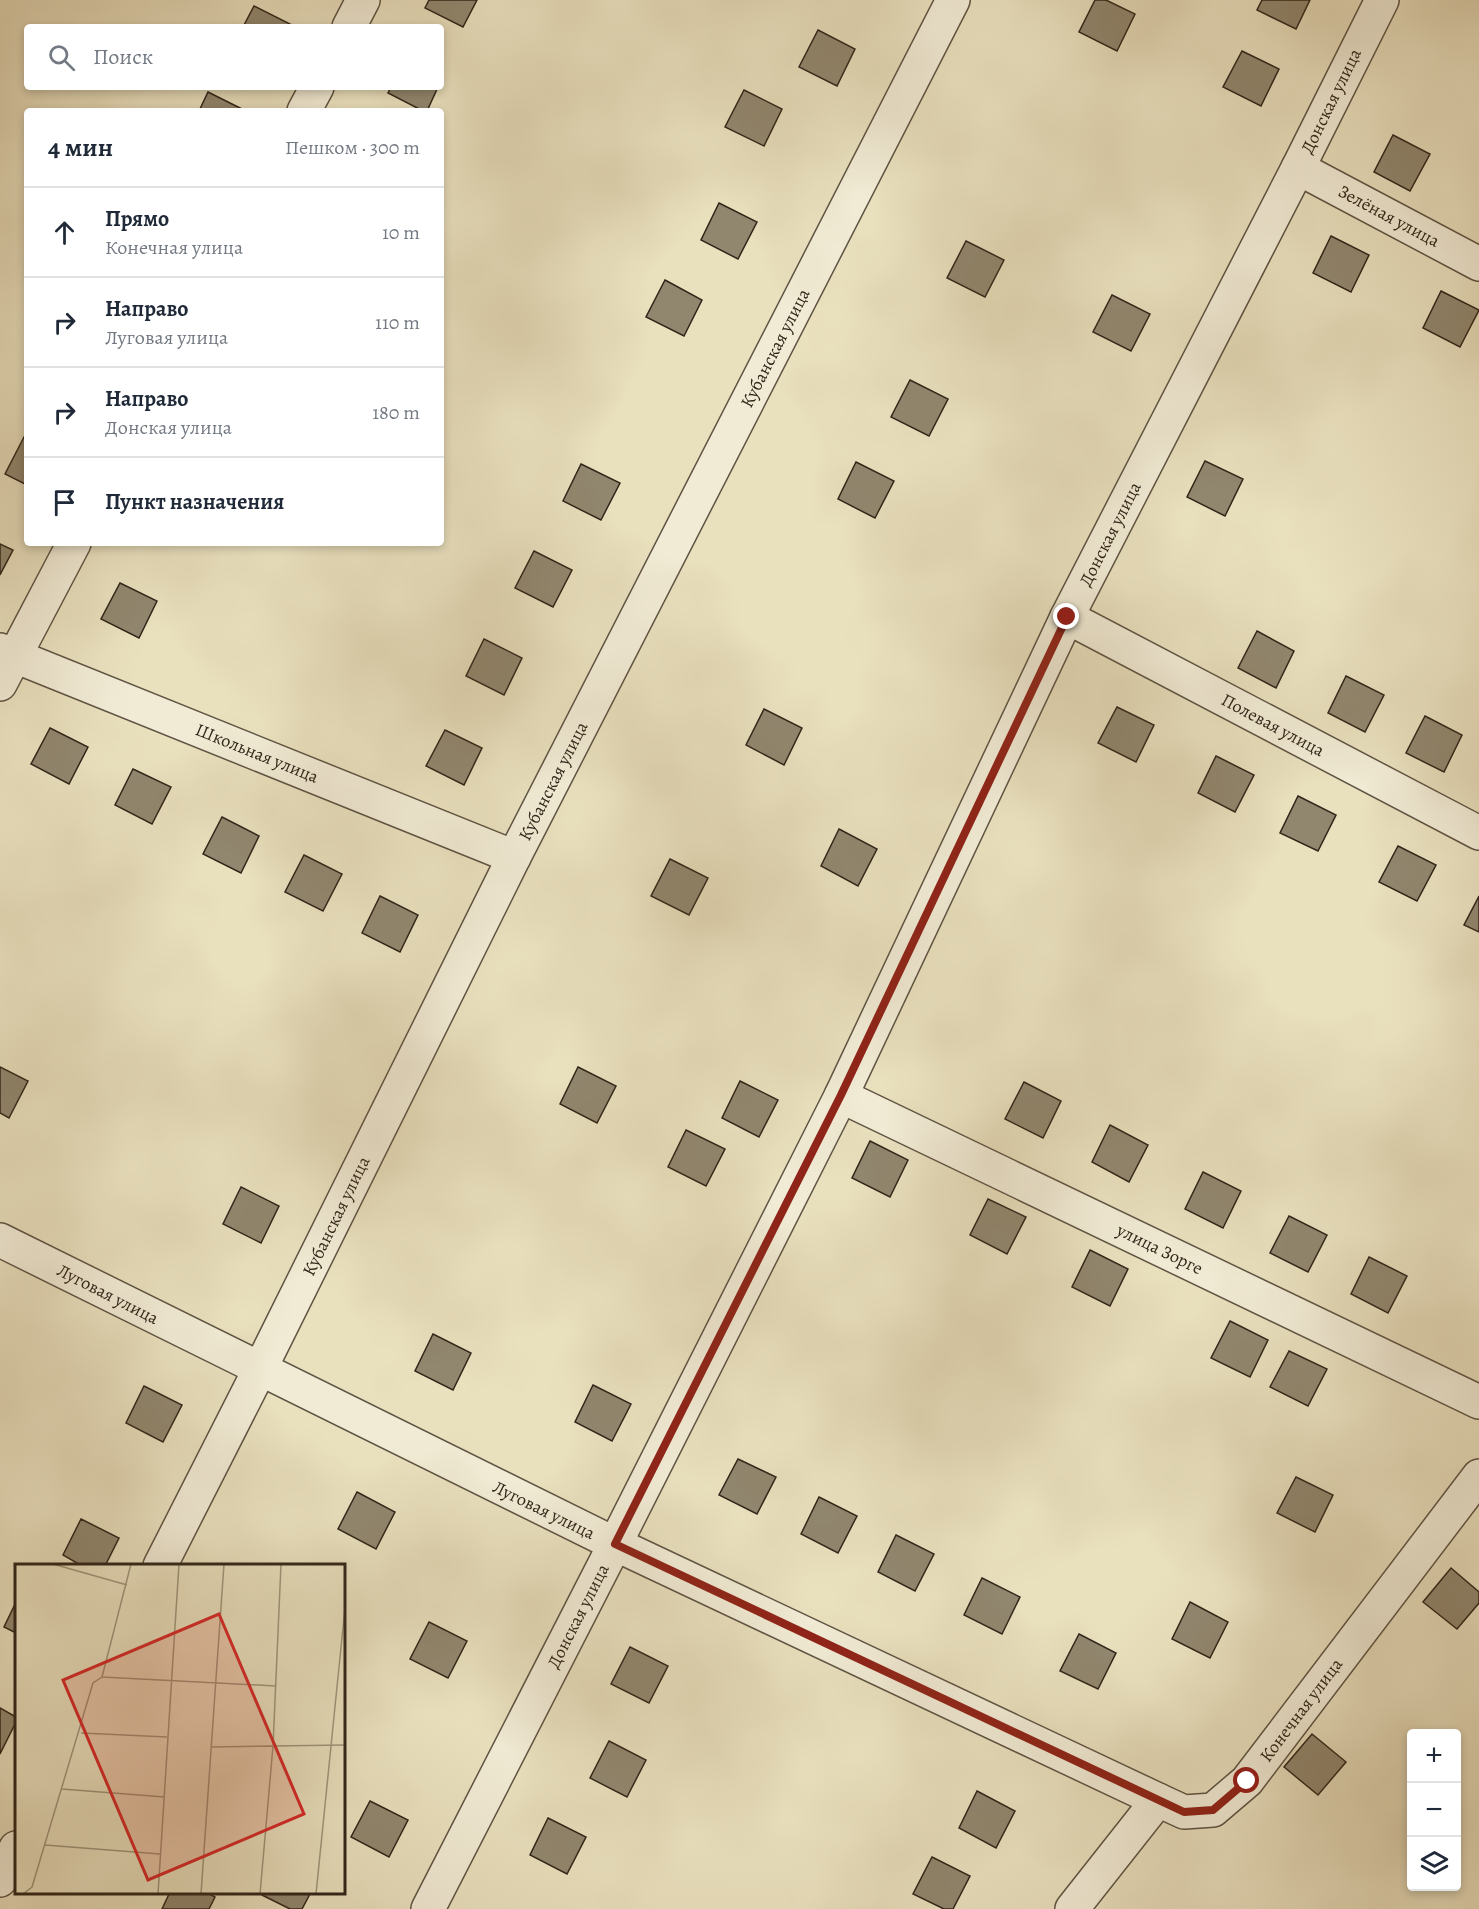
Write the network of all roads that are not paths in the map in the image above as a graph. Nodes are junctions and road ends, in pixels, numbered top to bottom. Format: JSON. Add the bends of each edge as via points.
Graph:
{"nodes":[{"id":1,"x":363,"y":0,"type":"edge"},
{"id":2,"x":953,"y":0,"type":"edge"},
{"id":3,"x":1382,"y":0,"type":"edge"},
{"id":4,"x":351,"y":24,"type":"edge"},
{"id":5,"x":315,"y":90,"type":"edge"},
{"id":6,"x":306,"y":108,"type":"edge"},
{"id":7,"x":1298,"y":168,"type":"junction"},
{"id":8,"x":1479,"y":264,"type":"edge"},
{"id":9,"x":72,"y":546,"type":"edge"},
{"id":10,"x":1067,"y":617,"type":"junction"},
{"id":11,"x":7,"y":652,"type":"edge"},
{"id":12,"x":0,"y":684,"type":"edge"},
{"id":13,"x":1479,"y":833,"type":"edge"},
{"id":14,"x":514,"y":857,"type":"junction"},
{"id":15,"x":841,"y":1095,"type":"junction"},
{"id":16,"x":0,"y":1240,"type":"edge"},
{"id":17,"x":260,"y":1370,"type":"junction"},
{"id":18,"x":1479,"y":1402,"type":"edge"},
{"id":19,"x":1479,"y":1476,"type":"edge"},
{"id":20,"x":615,"y":1544,"type":"junction"},
{"id":21,"x":161,"y":1564,"type":"edge"},
{"id":22,"x":1158,"y":1800,"type":"junction"},
{"id":23,"x":15,"y":1850,"type":"edge"},
{"id":24,"x":0,"y":1880,"type":"edge"},
{"id":25,"x":428,"y":1909,"type":"edge"},
{"id":26,"x":1072,"y":1909,"type":"edge"}],
"edges":[{"from":1,"to":4,"type":"street"},
{"from":2,"to":14,"type":"street","name":"Кубанская улица"},
{"from":3,"to":7,"type":"street","name":"Донская улица"},
{"from":5,"to":6,"type":"street"},
{"from":7,"to":8,"type":"street","name":"Зелёная улица"},
{"from":7,"to":10,"type":"street","name":"Донская улица"},
{"from":9,"to":11,"type":"street"},
{"from":10,"to":13,"type":"street","name":"Полевая улица"},
{"from":10,"to":15,"type":"street","name":"Донская улица"},
{"from":11,"to":12,"type":"street"},
{"from":11,"to":14,"type":"street","name":"Школьная улица"},
{"from":14,"to":17,"type":"street","name":"Кубанская улица"},
{"from":15,"to":18,"type":"street","name":"улица Зорге"},
{"from":15,"to":20,"type":"street","name":"Донская улица"},
{"from":16,"to":17,"type":"street","name":"Луговая улица"},
{"from":17,"to":20,"type":"street","name":"Луговая улица"},
{"from":17,"to":21,"type":"street","name":"Кубанская улица"},
{"from":19,"to":22,"type":"street","name":"Конечная улица","via":[[1247,1781],[1213,1810],[1184,1812]]},
{"from":20,"to":22,"type":"street","name":"Луговая улица"},
{"from":20,"to":25,"type":"street","name":"Донская улица"},
{"from":22,"to":26,"type":"street"},
{"from":23,"to":24,"type":"street"}]}
